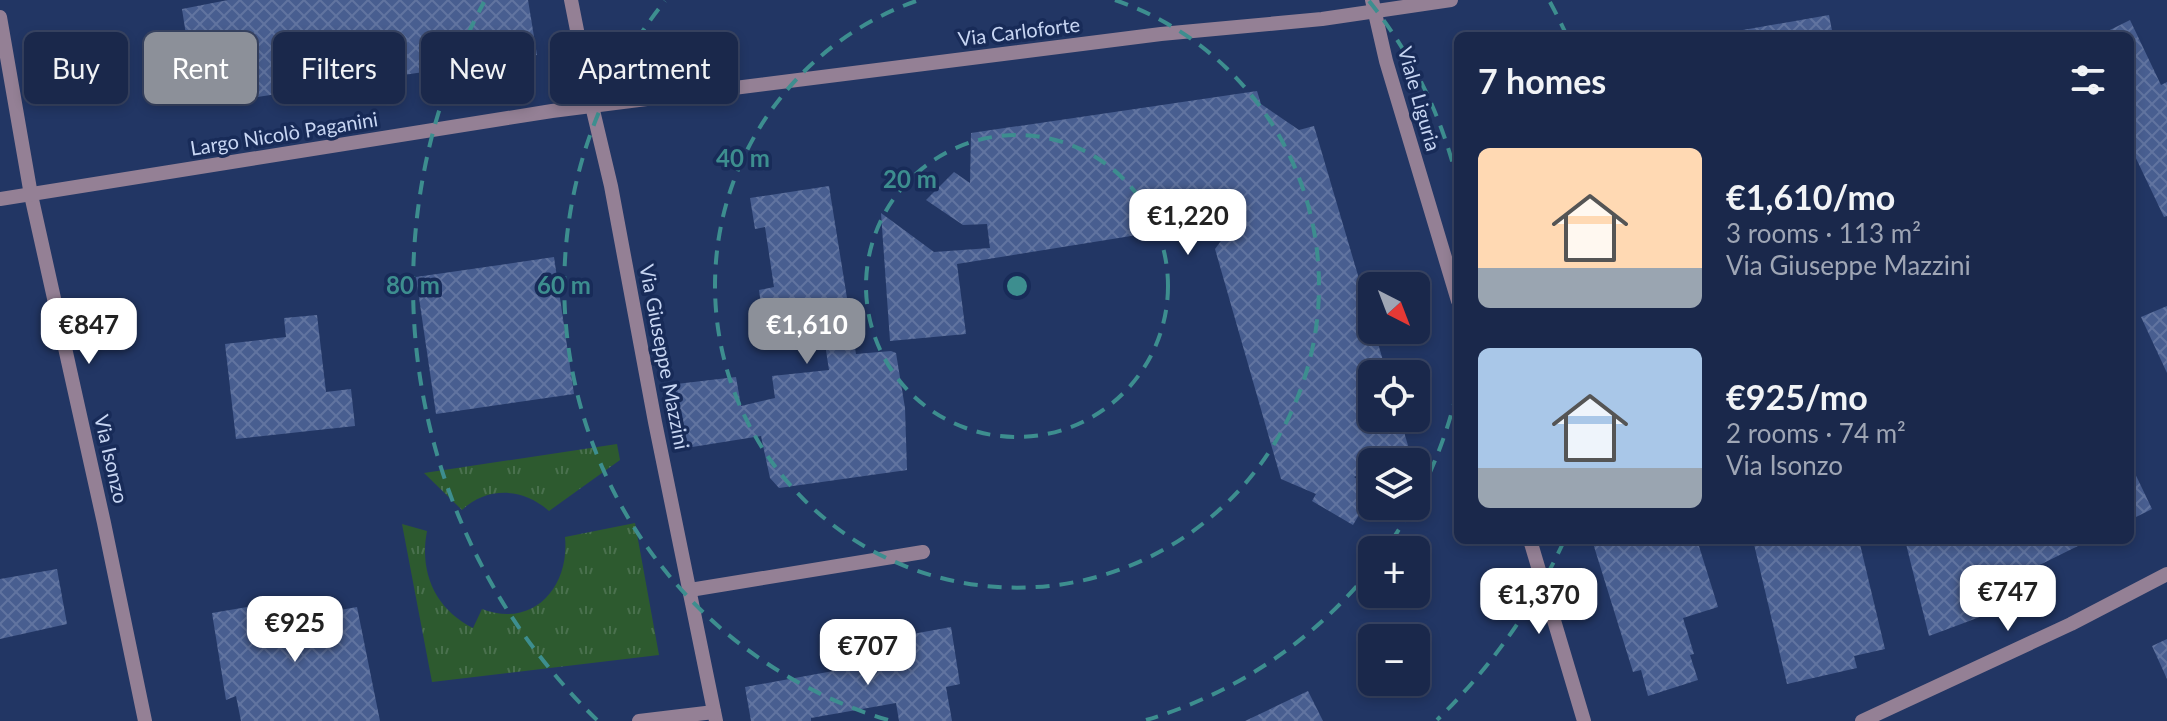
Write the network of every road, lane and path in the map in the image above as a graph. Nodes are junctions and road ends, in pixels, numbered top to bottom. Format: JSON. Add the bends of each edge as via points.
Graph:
{"nodes":[{"id":1,"x":571,"y":0,"type":"edge"},
{"id":2,"x":1451,"y":0,"type":"edge"},
{"id":3,"x":1372,"y":5,"type":"edge"},
{"id":4,"x":0,"y":17,"type":"edge"},
{"id":5,"x":592,"y":106,"type":"junction"},
{"id":6,"x":31,"y":195,"type":"junction"},
{"id":7,"x":0,"y":199,"type":"edge"},
{"id":8,"x":1454,"y":287,"type":"edge"},
{"id":9,"x":1531,"y":544,"type":"edge"},
{"id":10,"x":923,"y":552,"type":"dead end"},
{"id":11,"x":2167,"y":574,"type":"edge"},
{"id":12,"x":690,"y":590,"type":"junction"},
{"id":13,"x":715,"y":716,"type":"edge"},
{"id":14,"x":145,"y":721,"type":"edge"},
{"id":15,"x":639,"y":721,"type":"edge"},
{"id":16,"x":1584,"y":721,"type":"edge"},
{"id":17,"x":1862,"y":721,"type":"edge"}],
"edges":[{"from":1,"to":5,"type":"street","name":"Via Giuseppe Mazzini"},
{"from":2,"to":3,"type":"street","name":"Via Carloforte"},
{"from":3,"to":5,"type":"street","name":"Via Carloforte","via":[[1322,19],[1161,34]]},
{"from":3,"to":8,"type":"street","name":"Viale Liguria"},
{"from":4,"to":6,"type":"street","name":"Via Isonzo"},
{"from":5,"to":6,"type":"street","name":"Largo Nicolò Paganini"},
{"from":5,"to":12,"type":"street","name":"Via Giuseppe Mazzini"},
{"from":6,"to":7,"type":"street"},
{"from":6,"to":14,"type":"street","name":"Via Isonzo"},
{"from":9,"to":16,"type":"street"},
{"from":10,"to":12,"type":"street"},
{"from":11,"to":17,"type":"street"},
{"from":12,"to":13,"type":"street","name":"Via Giuseppe Mazzini"},
{"from":13,"to":15,"type":"street"}]}
